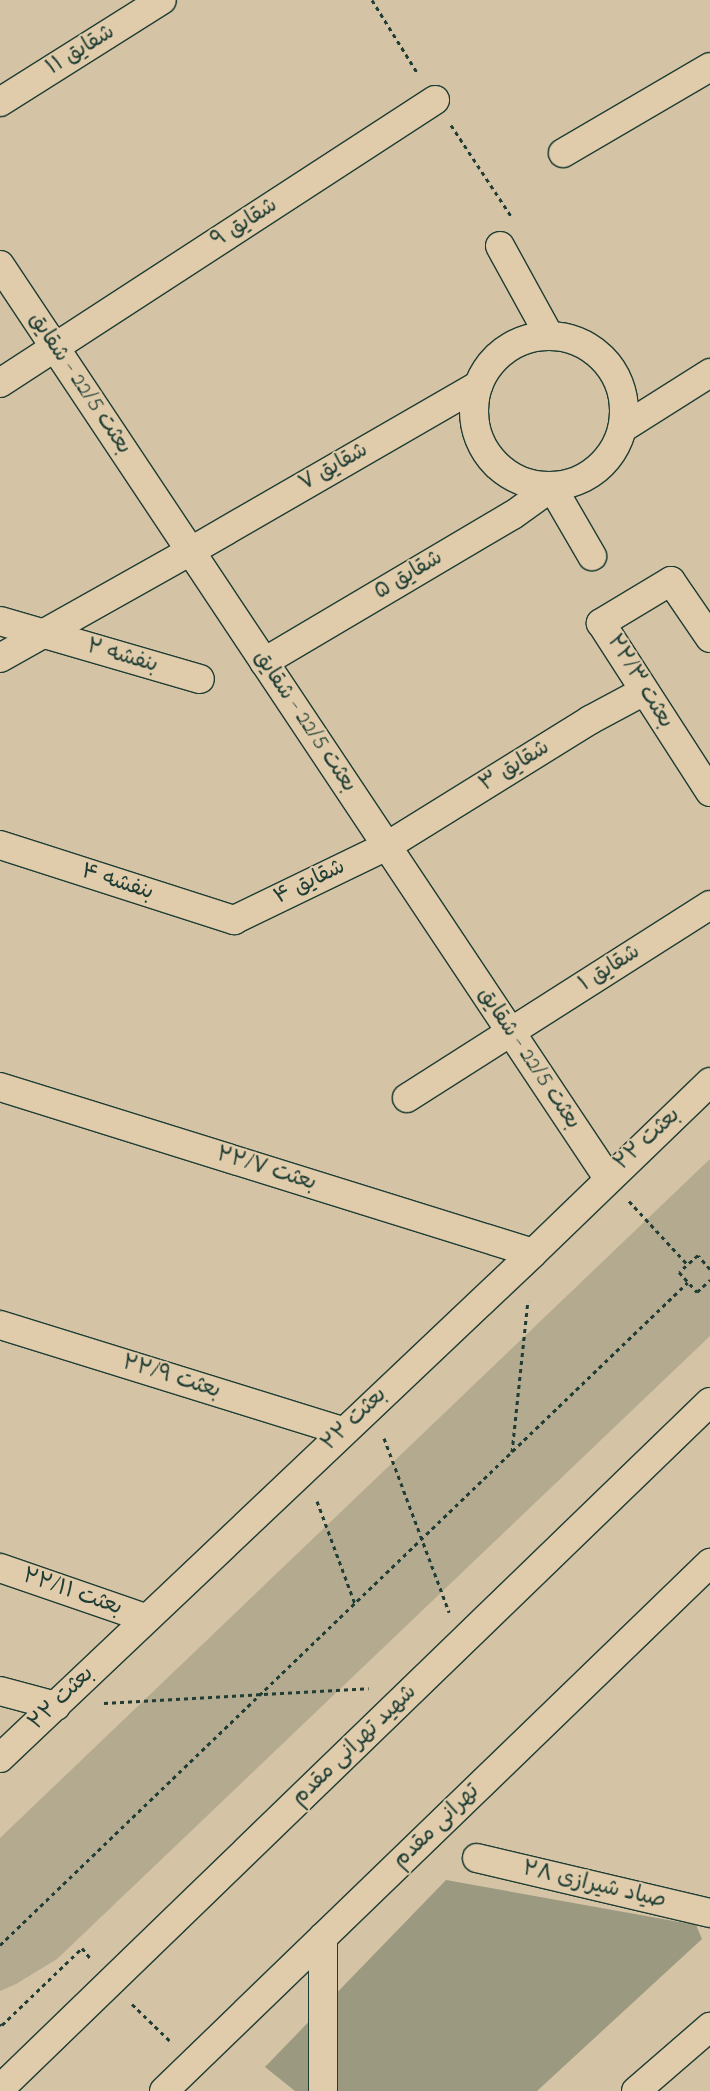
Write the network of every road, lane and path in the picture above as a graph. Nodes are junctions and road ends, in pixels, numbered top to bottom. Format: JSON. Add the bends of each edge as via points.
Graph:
{"nodes":[{"id":1,"x":162,"y":0,"type":"edge"},
{"id":2,"x":710,"y":67,"type":"edge"},
{"id":3,"x":435,"y":100,"type":"dead end"},
{"id":4,"x":0,"y":102,"type":"edge"},
{"id":5,"x":563,"y":154,"type":"dead end"},
{"id":6,"x":500,"y":246,"type":"dead end"},
{"id":7,"x":0,"y":265,"type":"edge"},
{"id":8,"x":549,"y":336,"type":"junction"},
{"id":9,"x":55,"y":348,"type":"junction"},
{"id":10,"x":710,"y":373,"type":"edge"},
{"id":11,"x":0,"y":383,"type":"edge"},
{"id":12,"x":478,"y":385,"type":"junction"},
{"id":13,"x":623,"y":428,"type":"junction"},
{"id":14,"x":552,"y":487,"type":"junction"},
{"id":15,"x":191,"y":552,"type":"junction"},
{"id":16,"x":592,"y":556,"type":"dead end"},
{"id":17,"x":0,"y":621,"type":"edge"},
{"id":18,"x":45,"y":635,"type":"junction"},
{"id":19,"x":710,"y":638,"type":"edge"},
{"id":20,"x":0,"y":658,"type":"edge"},
{"id":21,"x":264,"y":662,"type":"junction"},
{"id":22,"x":200,"y":679,"type":"dead end"},
{"id":23,"x":644,"y":691,"type":"junction"},
{"id":24,"x":710,"y":792,"type":"edge"},
{"id":25,"x":0,"y":845,"type":"edge"},
{"id":26,"x":387,"y":846,"type":"junction"},
{"id":27,"x":710,"y":905,"type":"edge"},
{"id":28,"x":234,"y":920,"type":"joint"},
{"id":29,"x":511,"y":1032,"type":"junction"},
{"id":30,"x":710,"y":1082,"type":"edge"},
{"id":31,"x":0,"y":1087,"type":"edge"},
{"id":32,"x":407,"y":1098,"type":"dead end"},
{"id":33,"x":608,"y":1178,"type":"junction"},
{"id":34,"x":533,"y":1253,"type":"junction"},
{"id":35,"x":710,"y":1261,"type":"edge"},
{"id":36,"x":688,"y":1265,"type":"junction"},
{"id":37,"x":706,"y":1265,"type":"junction"},
{"id":38,"x":710,"y":1268,"type":"edge"},
{"id":39,"x":710,"y":1280,"type":"edge"},
{"id":40,"x":688,"y":1282,"type":"junction"},
{"id":41,"x":706,"y":1283,"type":"junction"},
{"id":42,"x":710,"y":1288,"type":"edge"},
{"id":43,"x":0,"y":1325,"type":"edge"},
{"id":44,"x":710,"y":1402,"type":"edge"},
{"id":45,"x":371,"y":1404,"type":"junction"},
{"id":46,"x":342,"y":1431,"type":"junction"},
{"id":47,"x":512,"y":1452,"type":"junction"},
{"id":48,"x":305,"y":1468,"type":"junction"},
{"id":49,"x":422,"y":1539,"type":"junction"},
{"id":50,"x":710,"y":1563,"type":"edge"},
{"id":51,"x":0,"y":1568,"type":"edge"},
{"id":52,"x":356,"y":1604,"type":"junction"},
{"id":53,"x":145,"y":1618,"type":"junction"},
{"id":54,"x":461,"y":1644,"type":"junction"},
{"id":55,"x":418,"y":1684,"type":"junction"},
{"id":56,"x":0,"y":1691,"type":"edge"},
{"id":57,"x":260,"y":1696,"type":"junction"},
{"id":58,"x":56,"y":1706,"type":"junction"},
{"id":59,"x":0,"y":1758,"type":"edge"},
{"id":60,"x":477,"y":1858,"type":"dead end"},
{"id":61,"x":710,"y":1913,"type":"edge"},
{"id":62,"x":323,"y":1937,"type":"junction"},
{"id":63,"x":0,"y":1945,"type":"edge"},
{"id":64,"x":110,"y":1982,"type":"junction"},
{"id":65,"x":1,"y":2025,"type":"edge"},
{"id":66,"x":710,"y":2027,"type":"edge"},
{"id":67,"x":193,"y":2064,"type":"junction"},
{"id":68,"x":0,"y":2089,"type":"edge"},
{"id":69,"x":164,"y":2091,"type":"edge"},
{"id":70,"x":323,"y":2091,"type":"edge"},
{"id":71,"x":636,"y":2091,"type":"edge"}],
"edges":[{"from":1,"to":4,"type":"street","name":"شقایق ۱۱"},
{"from":2,"to":5,"type":"street"},
{"from":3,"to":9,"type":"street","name":"شقایق ۹"},
{"from":6,"to":8,"type":"street"},
{"from":7,"to":9,"type":"street","name":"بعثت 22/5 - شقایق"},
{"from":8,"to":12,"type":"street","via":[[527,339],[506,349],[489,364]]},
{"from":8,"to":13,"type":"street","via":[[572,339],[592,349],[608,364],[621,390]]},
{"from":9,"to":11,"type":"street","name":"شقایق ۹"},
{"from":9,"to":15,"type":"street","name":"بعثت 22/5 - شقایق"},
{"from":10,"to":13,"type":"street"},
{"from":12,"to":14,"type":"street","via":[[473,409],[476,433],[487,456],[505,473],[527,484]]},
{"from":12,"to":15,"type":"street","name":"شقایق ۷"},
{"from":13,"to":14,"type":"street","via":[[614,451],[598,469],[576,482]]},
{"from":14,"to":16,"type":"street"},
{"from":14,"to":21,"type":"street","name":"شقایق ۵","via":[[513,515]]},
{"from":15,"to":18,"type":"street","name":"شقایق ۷"},
{"from":15,"to":21,"type":"street","name":"بعثت 22/5 - شقایق"},
{"from":17,"to":18,"type":"street","name":"بنفشه ۲"},
{"from":18,"to":20,"type":"street","name":"شقایق ۷"},
{"from":18,"to":22,"type":"street","name":"بنفشه ۲"},
{"from":19,"to":23,"type":"street","name":"بعثت ۲۲/۳","via":[[671,580],[601,623]]},
{"from":21,"to":26,"type":"street","name":"بعثت 22/5 - شقایق"},
{"from":23,"to":24,"type":"street","name":"بعثت ۲۲/۳"},
{"from":23,"to":26,"type":"street","name":"شقایق ۳","via":[[590,720]]},
{"from":25,"to":28,"type":"street","name":"بنفشه ۴"},
{"from":26,"to":28,"type":"street","name":"شقایق ۴"},
{"from":26,"to":29,"type":"street","name":"بعثت 22/5 - شقایق"},
{"from":27,"to":29,"type":"street","name":"شقایق ۱"},
{"from":29,"to":32,"type":"street","name":"شقایق ۱"},
{"from":29,"to":33,"type":"street","name":"بعثت 22/5 - شقایق"},
{"from":30,"to":33,"type":"street","name":"بعثت ۲۲"},
{"from":31,"to":34,"type":"street","name":"بعثت ۲۲/۷"},
{"from":33,"to":34,"type":"street","name":"بعثت ۲۲"},
{"from":33,"to":36,"type":"path"},
{"from":34,"to":45,"type":"street","name":"بعثت ۲۲"},
{"from":34,"to":47,"type":"path"},
{"from":35,"to":37,"type":"path"},
{"from":36,"to":37,"type":"path","via":[[698,1255]]},
{"from":36,"to":40,"type":"path","via":[[679,1272]]},
{"from":37,"to":38,"type":"path"},
{"from":39,"to":41,"type":"path"},
{"from":40,"to":41,"type":"path","via":[[697,1292]]},
{"from":40,"to":47,"type":"path"},
{"from":41,"to":42,"type":"path"},
{"from":43,"to":46,"type":"street","name":"بعثت ۲۲/۹"},
{"from":44,"to":54,"type":"street","name":"شهید تهرانی مقدم"},
{"from":45,"to":46,"type":"street","name":"بعثت ۲۲"},
{"from":45,"to":49,"type":"path"},
{"from":46,"to":48,"type":"street","name":"بعثت ۲۲"},
{"from":47,"to":49,"type":"path"},
{"from":48,"to":52,"type":"path"},
{"from":48,"to":53,"type":"street","name":"بعثت ۲۲"},
{"from":49,"to":52,"type":"path"},
{"from":49,"to":54,"type":"path"},
{"from":50,"to":62,"type":"street","name":"تهرانی مقدم"},
{"from":51,"to":53,"type":"street","name":"بعثت ۲۲/۱۱"},
{"from":52,"to":57,"type":"path"},
{"from":53,"to":58,"type":"street","name":"بعثت ۲۲"},
{"from":54,"to":55,"type":"street","name":"شهید تهرانی مقدم"},
{"from":55,"to":57,"type":"path"},
{"from":55,"to":64,"type":"street","name":"شهید تهرانی مقدم"},
{"from":56,"to":58,"type":"street"},
{"from":57,"to":58,"type":"path"},
{"from":57,"to":63,"type":"path"},
{"from":58,"to":59,"type":"street","name":"بعثت ۲۲"},
{"from":60,"to":61,"type":"street","name":"صیاد شیرازی ۲۸"},
{"from":62,"to":67,"type":"street","name":"تهرانی مقدم"},
{"from":62,"to":70,"type":"street"},
{"from":64,"to":65,"type":"path","via":[[82,1948]]},
{"from":64,"to":67,"type":"path"},
{"from":64,"to":68,"type":"street","name":"شهید تهرانی مقدم"},
{"from":66,"to":71,"type":"street"},
{"from":67,"to":69,"type":"street","name":"تهرانی مقدم"}]}
